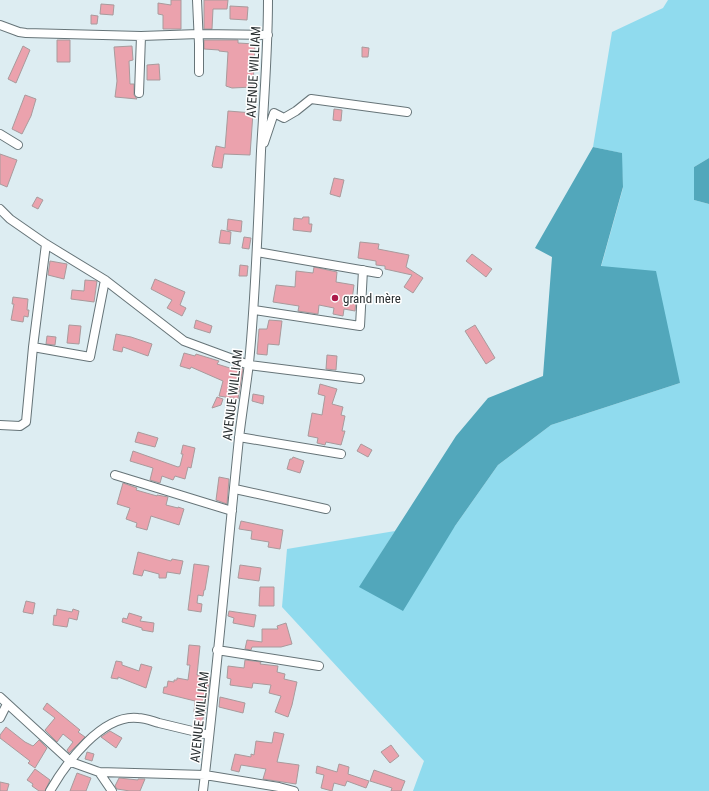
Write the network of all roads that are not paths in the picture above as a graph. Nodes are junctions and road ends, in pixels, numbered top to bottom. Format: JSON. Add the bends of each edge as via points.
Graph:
{"nodes":[{"id":1,"x":197,"y":0,"type":"edge"},
{"id":2,"x":268,"y":0,"type":"edge"},
{"id":3,"x":0,"y":25,"type":"edge"},
{"id":4,"x":199,"y":34,"type":"junction"},
{"id":5,"x":268,"y":35,"type":"junction"},
{"id":6,"x":141,"y":36,"type":"junction"},
{"id":7,"x":199,"y":72,"type":"dead end"},
{"id":8,"x":139,"y":93,"type":"dead end"},
{"id":9,"x":407,"y":112,"type":"dead end"},
{"id":10,"x":0,"y":134,"type":"edge"},
{"id":11,"x":18,"y":145,"type":"dead end"},
{"id":12,"x":261,"y":150,"type":"junction"},
{"id":13,"x":0,"y":209,"type":"edge"},
{"id":14,"x":46,"y":244,"type":"junction"},
{"id":15,"x":257,"y":252,"type":"junction"},
{"id":16,"x":363,"y":270,"type":"junction"},
{"id":17,"x":378,"y":273,"type":"dead end"},
{"id":18,"x":105,"y":280,"type":"junction"},
{"id":19,"x":254,"y":310,"type":"junction"},
{"id":20,"x":33,"y":347,"type":"junction"},
{"id":21,"x":249,"y":365,"type":"junction"},
{"id":22,"x":360,"y":379,"type":"dead end"},
{"id":23,"x":0,"y":425,"type":"edge"},
{"id":24,"x":239,"y":436,"type":"junction"},
{"id":25,"x":341,"y":454,"type":"dead end"},
{"id":26,"x":115,"y":475,"type":"dead end"},
{"id":27,"x":235,"y":489,"type":"junction"},
{"id":28,"x":326,"y":509,"type":"dead end"},
{"id":29,"x":232,"y":511,"type":"junction"},
{"id":30,"x":217,"y":650,"type":"junction"},
{"id":31,"x":319,"y":666,"type":"dead end"},
{"id":32,"x":0,"y":697,"type":"edge"},
{"id":33,"x":8,"y":704,"type":"junction"},
{"id":34,"x":0,"y":718,"type":"edge"},
{"id":35,"x":209,"y":735,"type":"junction"},
{"id":36,"x":71,"y":762,"type":"junction"},
{"id":37,"x":98,"y":772,"type":"junction"},
{"id":38,"x":204,"y":775,"type":"junction"},
{"id":39,"x":50,"y":791,"type":"edge"},
{"id":40,"x":112,"y":791,"type":"edge"},
{"id":41,"x":203,"y":791,"type":"edge"},
{"id":42,"x":294,"y":791,"type":"edge"}],
"edges":[{"from":1,"to":4,"type":"street"},
{"from":2,"to":5,"type":"street","name":"AVENUE WILLIAM"},
{"from":3,"to":6,"type":"street","via":[[19,32]]},
{"from":4,"to":5,"type":"street"},
{"from":4,"to":6,"type":"street"},
{"from":4,"to":7,"type":"street"},
{"from":5,"to":12,"type":"street","name":"AVENUE WILLIAM"},
{"from":6,"to":8,"type":"street"},
{"from":9,"to":12,"type":"street","via":[[311,99],[284,118],[274,113]]},
{"from":10,"to":11,"type":"street"},
{"from":12,"to":15,"type":"street","name":"AVENUE WILLIAM"},
{"from":13,"to":14,"type":"street"},
{"from":14,"to":18,"type":"street"},
{"from":14,"to":20,"type":"street"},
{"from":15,"to":16,"type":"street"},
{"from":15,"to":19,"type":"street","name":"AVENUE WILLIAM"},
{"from":16,"to":17,"type":"street"},
{"from":16,"to":19,"type":"street","via":[[360,326]]},
{"from":18,"to":20,"type":"street","via":[[90,357]]},
{"from":18,"to":21,"type":"street","via":[[184,341]]},
{"from":19,"to":21,"type":"street","name":"AVENUE WILLIAM"},
{"from":20,"to":23,"type":"street","via":[[26,422],[20,426]]},
{"from":21,"to":22,"type":"street"},
{"from":21,"to":24,"type":"street","name":"AVENUE WILLIAM"},
{"from":24,"to":25,"type":"street"},
{"from":24,"to":27,"type":"street","name":"AVENUE WILLIAM"},
{"from":26,"to":29,"type":"street"},
{"from":27,"to":28,"type":"street"},
{"from":27,"to":29,"type":"street","name":"AVENUE WILLIAM"},
{"from":29,"to":30,"type":"street","name":"AVENUE WILLIAM"},
{"from":30,"to":31,"type":"street"},
{"from":30,"to":35,"type":"street","name":"AVENUE WILLIAM"},
{"from":32,"to":33,"type":"street"},
{"from":33,"to":34,"type":"street"},
{"from":33,"to":36,"type":"street"},
{"from":35,"to":36,"type":"street","via":[[137,717],[119,720],[90,738]]},
{"from":35,"to":38,"type":"street","name":"AVENUE WILLIAM"},
{"from":36,"to":37,"type":"street"},
{"from":36,"to":39,"type":"street"},
{"from":37,"to":38,"type":"street"},
{"from":37,"to":40,"type":"street"},
{"from":38,"to":41,"type":"street","name":"AVENUE WILLIAM"},
{"from":38,"to":42,"type":"street"}]}
